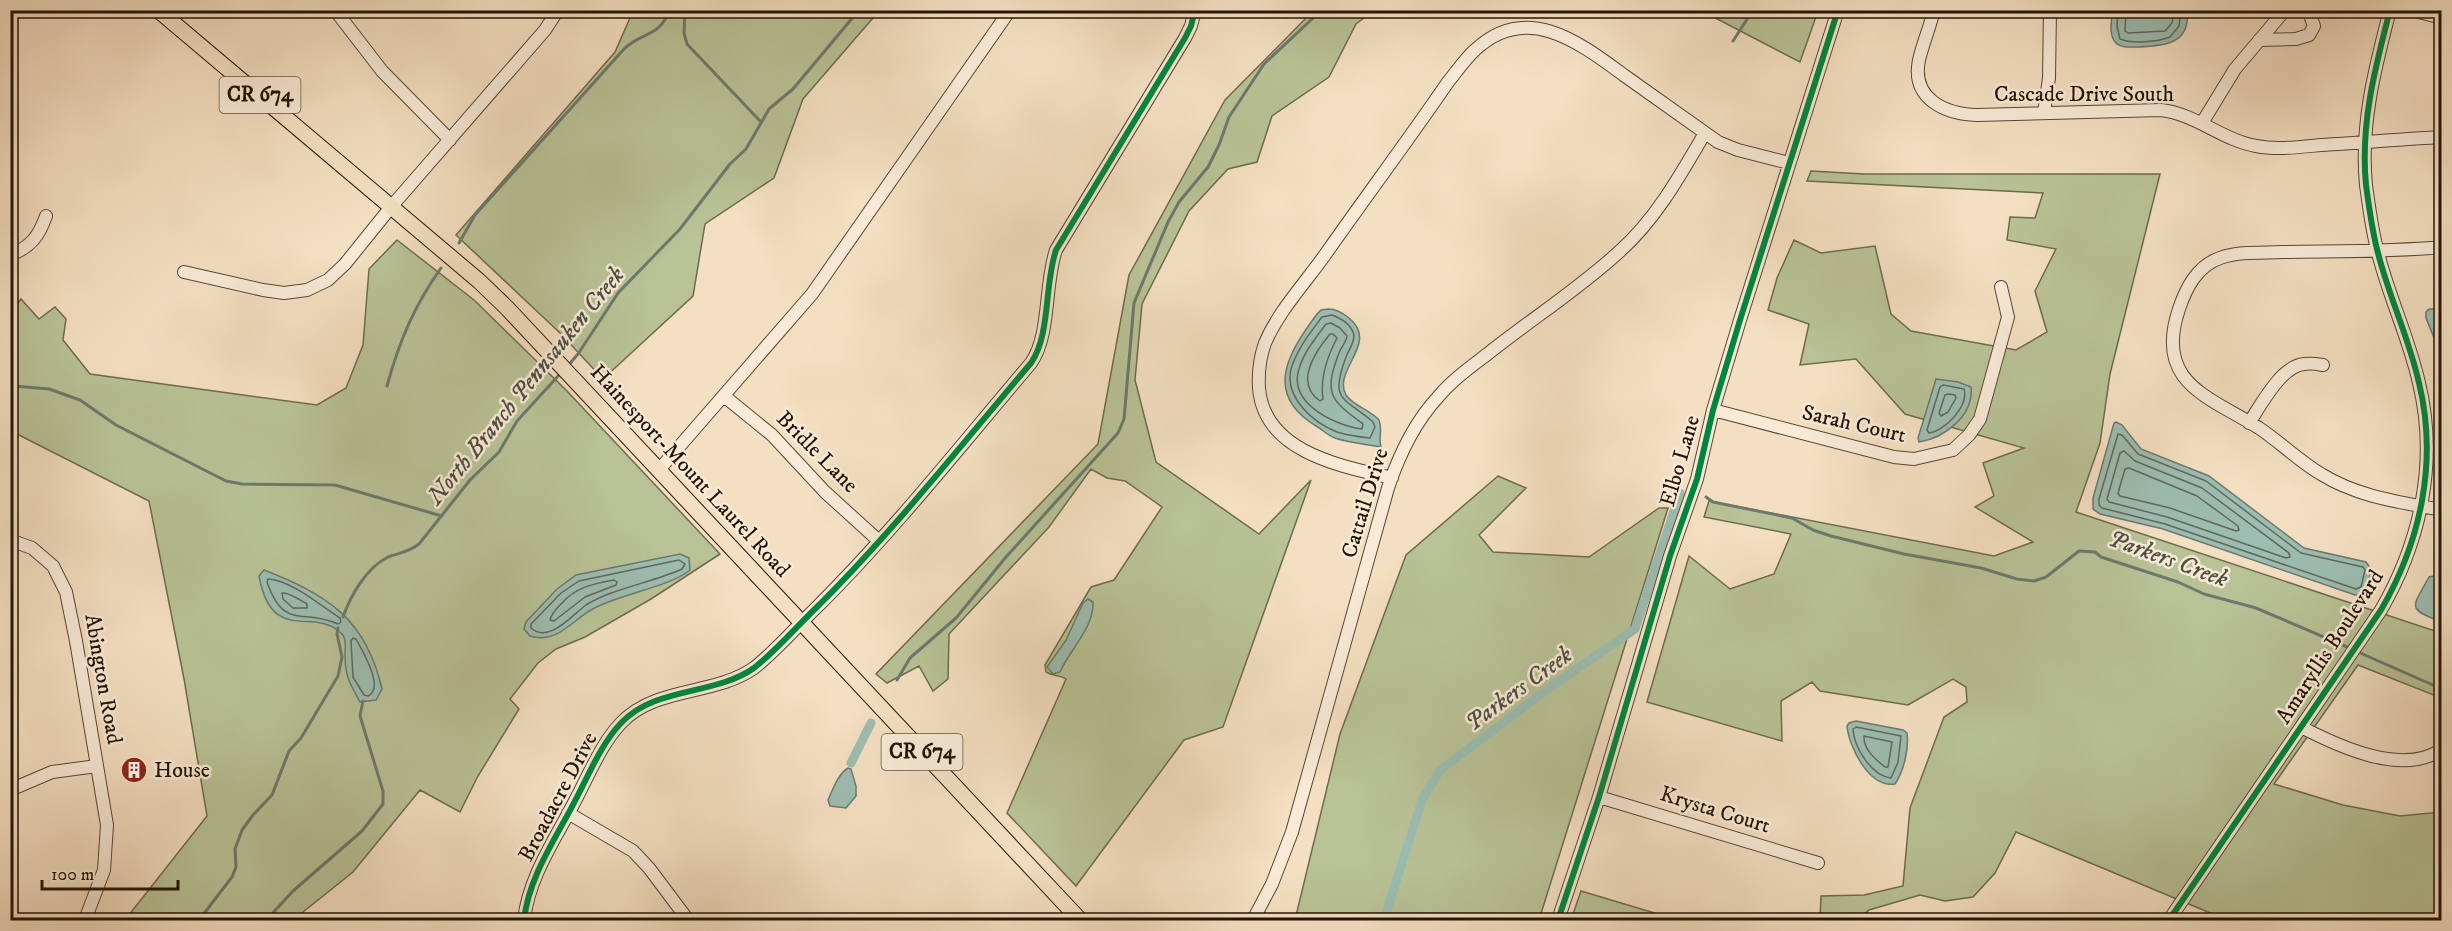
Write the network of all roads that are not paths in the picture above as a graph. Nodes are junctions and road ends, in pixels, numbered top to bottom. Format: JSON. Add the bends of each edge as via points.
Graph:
{"nodes":[{"id":1,"x":158,"y":10,"type":"edge"},
{"id":2,"x":335,"y":10,"type":"edge"},
{"id":3,"x":558,"y":10,"type":"edge"},
{"id":4,"x":1010,"y":10,"type":"edge"},
{"id":5,"x":1195,"y":10,"type":"edge"},
{"id":6,"x":1838,"y":10,"type":"edge"},
{"id":7,"x":1934,"y":10,"type":"edge"},
{"id":8,"x":2050,"y":10,"type":"edge"},
{"id":9,"x":2284,"y":10,"type":"edge"},
{"id":10,"x":2305,"y":10,"type":"edge"},
{"id":11,"x":2390,"y":10,"type":"edge"},
{"id":12,"x":2411,"y":10,"type":"edge"},
{"id":13,"x":2442,"y":18,"type":"edge"},
{"id":14,"x":2259,"y":40,"type":"junction"},
{"id":15,"x":2044,"y":113,"type":"junction"},
{"id":16,"x":2202,"y":123,"type":"junction"},
{"id":17,"x":1706,"y":133,"type":"junction"},
{"id":18,"x":2442,"y":137,"type":"edge"},
{"id":19,"x":450,"y":140,"type":"junction"},
{"id":20,"x":2365,"y":144,"type":"junction"},
{"id":21,"x":1789,"y":163,"type":"junction"},
{"id":22,"x":391,"y":207,"type":"junction"},
{"id":23,"x":46,"y":216,"type":"dead end"},
{"id":24,"x":2442,"y":247,"type":"edge"},
{"id":25,"x":2377,"y":250,"type":"junction"},
{"id":26,"x":10,"y":255,"type":"edge"},
{"id":27,"x":184,"y":272,"type":"dead end"},
{"id":28,"x":2001,"y":287,"type":"dead end"},
{"id":29,"x":2323,"y":365,"type":"dead end"},
{"id":30,"x":724,"y":396,"type":"junction"},
{"id":31,"x":1713,"y":410,"type":"junction"},
{"id":32,"x":2249,"y":423,"type":"junction"},
{"id":33,"x":658,"y":471,"type":"junction"},
{"id":34,"x":1392,"y":478,"type":"junction"},
{"id":35,"x":2421,"y":507,"type":"junction"},
{"id":36,"x":2442,"y":510,"type":"edge"},
{"id":37,"x":10,"y":540,"type":"edge"},
{"id":38,"x":879,"y":541,"type":"junction"},
{"id":39,"x":801,"y":623,"type":"junction"},
{"id":40,"x":2301,"y":728,"type":"junction"},
{"id":41,"x":2442,"y":749,"type":"edge"},
{"id":42,"x":97,"y":766,"type":"junction"},
{"id":43,"x":10,"y":790,"type":"edge"},
{"id":44,"x":1599,"y":797,"type":"junction"},
{"id":45,"x":567,"y":813,"type":"junction"},
{"id":46,"x":1818,"y":863,"type":"dead end"},
{"id":47,"x":85,"y":921,"type":"edge"},
{"id":48,"x":524,"y":921,"type":"edge"},
{"id":49,"x":688,"y":921,"type":"edge"},
{"id":50,"x":1080,"y":921,"type":"edge"},
{"id":51,"x":1252,"y":921,"type":"edge"},
{"id":52,"x":1558,"y":921,"type":"edge"},
{"id":53,"x":2169,"y":921,"type":"edge"}],
"edges":[{"from":1,"to":22,"type":"main road","name":"Hainesport-Mount Laurel Road","number":"CR 674"},
{"from":2,"to":19,"type":"street","via":[[387,76]]},
{"from":3,"to":19,"type":"street"},
{"from":4,"to":30,"type":"street","via":[[812,294]]},
{"from":5,"to":38,"type":"street","name":"Broadacre Drive","via":[[1185,38],[1056,250],[1047,284],[1038,353]]},
{"from":6,"to":21,"type":"street","name":"Elbo Lane"},
{"from":7,"to":15,"type":"street","name":"Cascade Drive South","via":[[1918,70],[1923,89],[1936,105],[1966,115]]},
{"from":8,"to":15,"type":"street"},
{"from":9,"to":14,"type":"street"},
{"from":10,"to":14,"type":"street","via":[[2314,26],[2308,35]]},
{"from":11,"to":20,"type":"street","name":"Amaryllis Boulevard","via":[[2370,86]]},
{"from":12,"to":13,"type":"street"},
{"from":14,"to":16,"type":"street"},
{"from":15,"to":16,"type":"street","name":"Cascade Drive South","via":[[2162,110]]},
{"from":16,"to":20,"type":"street","name":"Cascade Drive South","via":[[2258,146]]},
{"from":17,"to":21,"type":"street","via":[[1738,150]]},
{"from":17,"to":34,"type":"street","name":"Cattail Drive","via":[[1632,240],[1462,373],[1438,397],[1417,425]]},
{"from":17,"to":34,"type":"street","via":[[1560,33],[1534,28],[1509,31],[1485,41],[1466,59],[1281,317],[1261,354],[1259,381],[1263,406],[1283,436],[1314,455]]},
{"from":18,"to":20,"type":"street","name":"Cascade Drive South"},
{"from":19,"to":22,"type":"street"},
{"from":20,"to":25,"type":"street","name":"Amaryllis Boulevard","via":[[2366,183]]},
{"from":21,"to":31,"type":"street","name":"Elbo Lane"},
{"from":22,"to":27,"type":"street","via":[[337,272],[307,290],[273,291]]},
{"from":22,"to":33,"type":"main road","name":"Hainesport-Mount Laurel Road","number":"CR 674","via":[[479,281]]},
{"from":23,"to":26,"type":"street","via":[[36,239]]},
{"from":24,"to":25,"type":"street"},
{"from":25,"to":32,"type":"street","via":[[2231,255],[2210,263],[2194,277],[2173,329],[2176,363],[2197,392]]},
{"from":25,"to":35,"type":"street","name":"Amaryllis Boulevard","via":[[2411,352],[2425,409],[2428,452]]},
{"from":28,"to":31,"type":"street","name":"Sarah Court","via":[[2008,317],[1980,419],[1953,450],[1914,459],[1894,457]]},
{"from":29,"to":32,"type":"street","via":[[2303,364],[2286,373]]},
{"from":30,"to":33,"type":"street"},
{"from":30,"to":38,"type":"street","name":"Bridle Lane","via":[[772,435],[825,492]]},
{"from":31,"to":44,"type":"street","name":"Elbo Lane","via":[[1697,479],[1670,556]]},
{"from":32,"to":35,"type":"street","via":[[2329,479],[2382,500]]},
{"from":33,"to":39,"type":"main road","name":"Hainesport-Mount Laurel Road","number":"CR 674"},
{"from":34,"to":51,"type":"street","name":"Cattail Drive","via":[[1292,832],[1272,884]]},
{"from":35,"to":36,"type":"street"},
{"from":35,"to":40,"type":"street","name":"Amaryllis Boulevard","via":[[2408,553],[2388,596]]},
{"from":37,"to":42,"type":"street","name":"Abington Road","via":[[43,556],[61,578],[76,640]]},
{"from":38,"to":39,"type":"street","name":"Broadacre Drive"},
{"from":39,"to":45,"type":"street","name":"Broadacre Drive","via":[[754,668],[716,685],[658,700],[633,713],[605,745]]},
{"from":39,"to":50,"type":"main road","name":"Hainesport-Mount Laurel Road","number":"CR 674"},
{"from":40,"to":41,"type":"street","via":[[2341,746],[2385,758],[2424,759]]},
{"from":40,"to":53,"type":"street","name":"Amaryllis Boulevard"},
{"from":42,"to":43,"type":"street","via":[[52,772]]},
{"from":42,"to":47,"type":"street","name":"Abington Road","via":[[107,825],[105,855],[100,884]]},
{"from":44,"to":46,"type":"street","name":"Krysta Court"},
{"from":44,"to":52,"type":"street","name":"Elbo Lane"},
{"from":45,"to":48,"type":"street","name":"Broadacre Drive","via":[[533,880]]},
{"from":45,"to":49,"type":"street","via":[[633,851]]}]}
